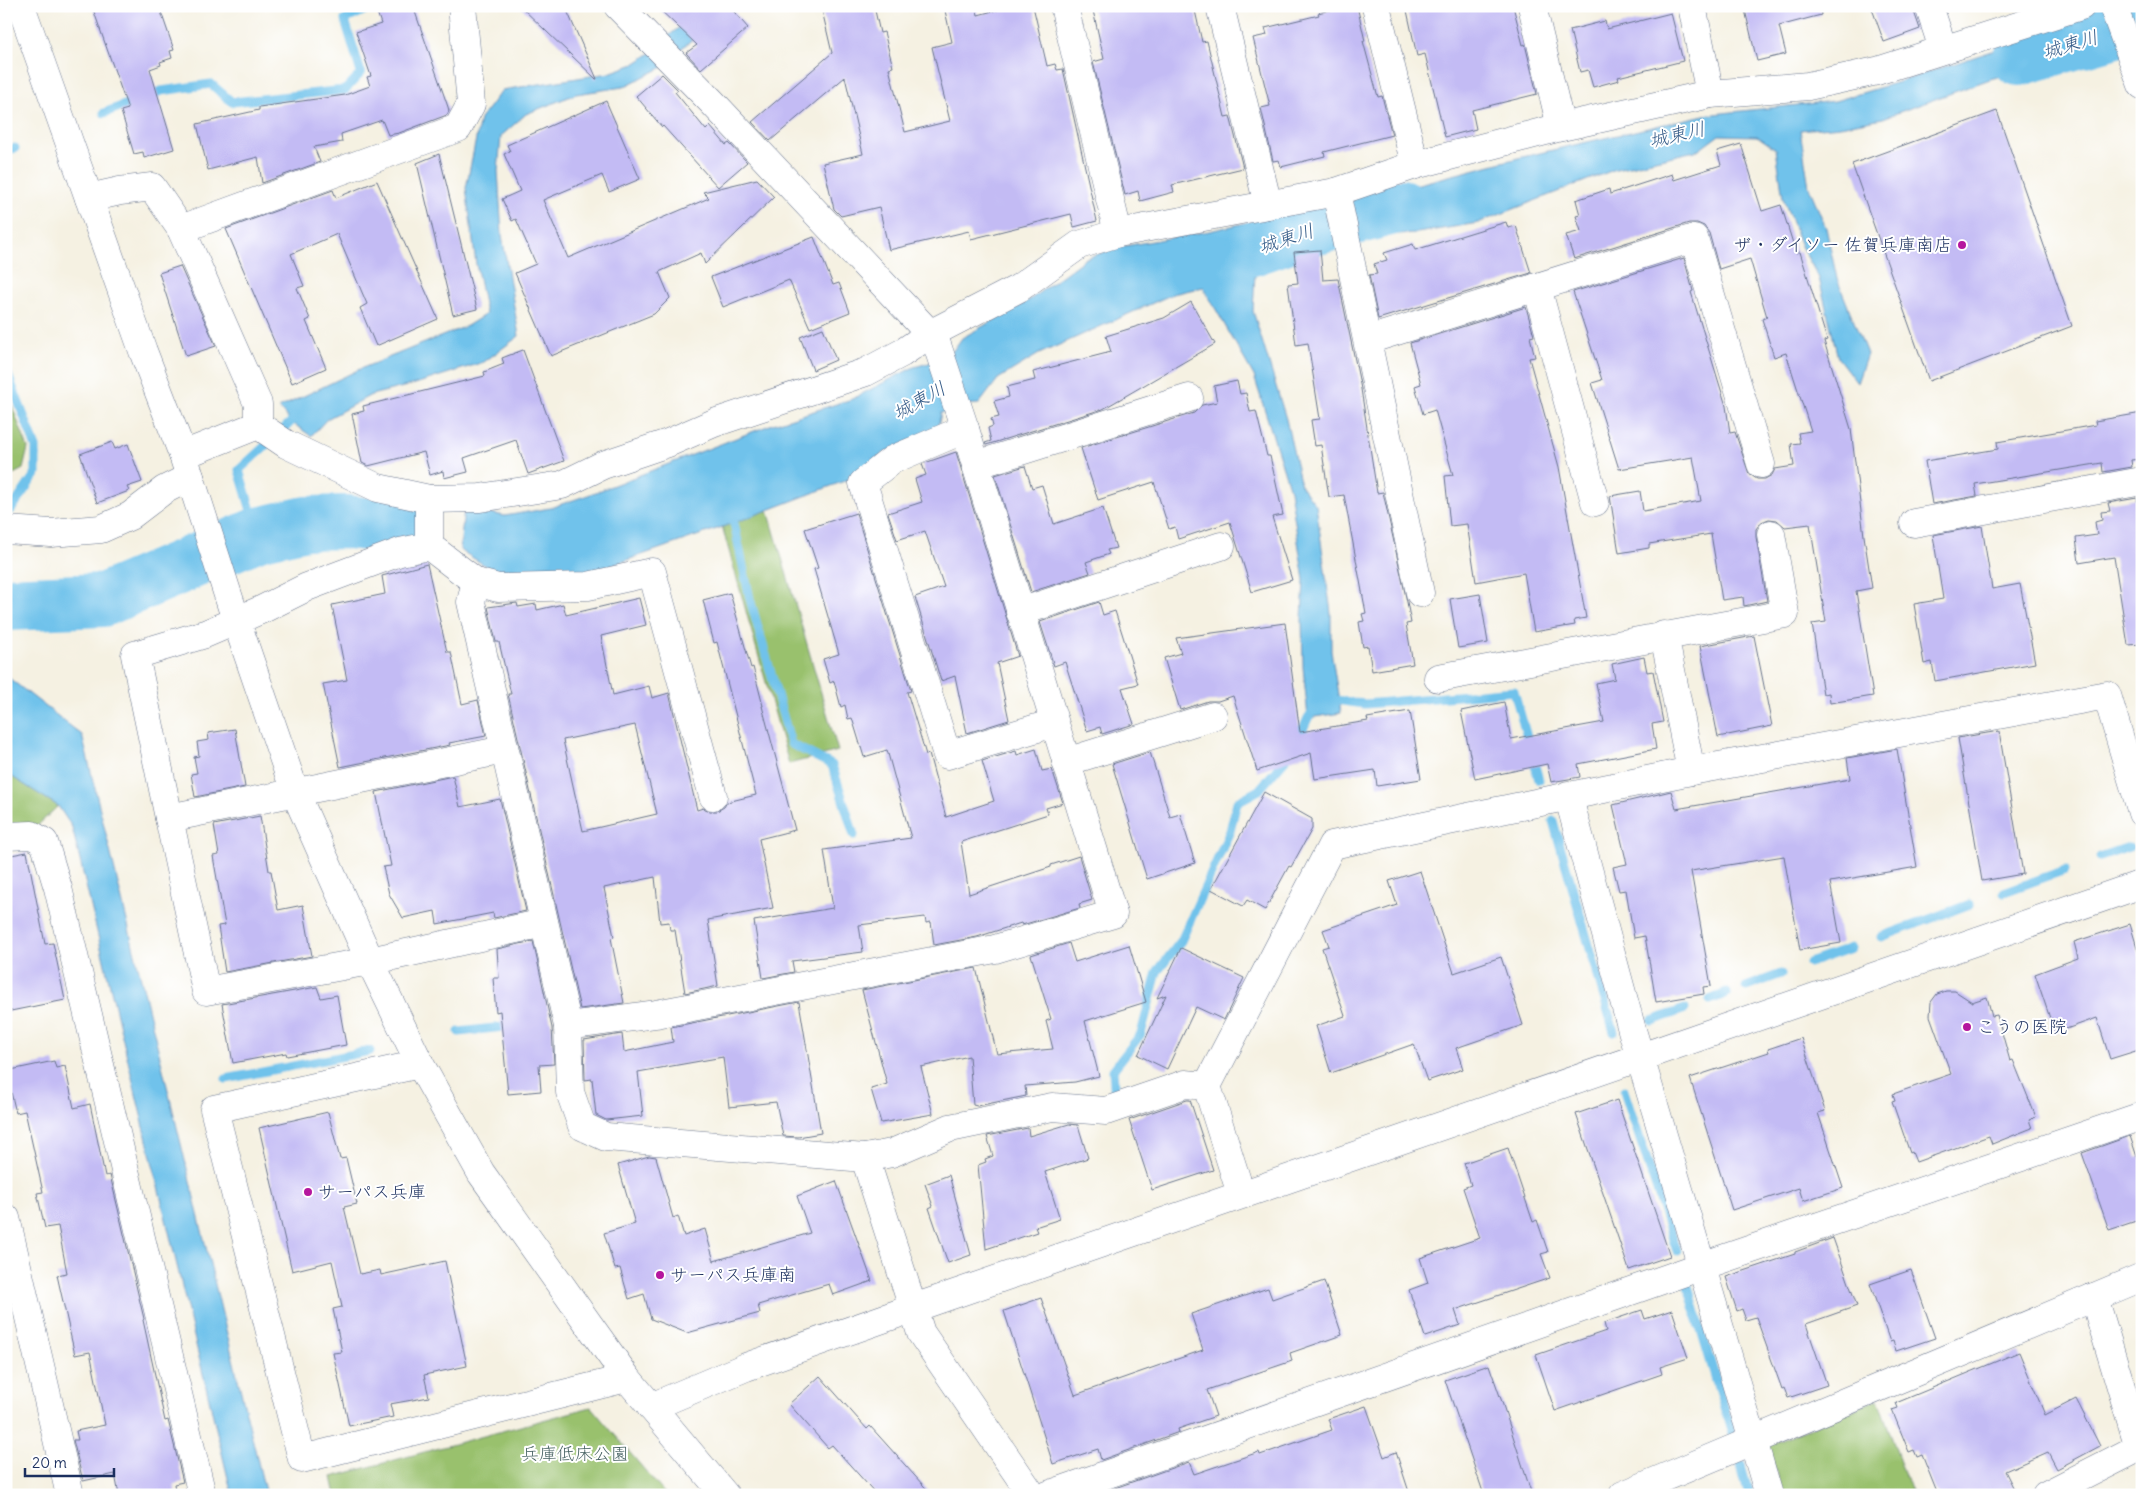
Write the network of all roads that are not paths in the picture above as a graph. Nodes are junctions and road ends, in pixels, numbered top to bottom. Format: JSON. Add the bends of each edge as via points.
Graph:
{"nodes":[{"id":1,"x":21,"y":6,"type":"edge"},
{"id":2,"x":462,"y":6,"type":"edge"},
{"id":3,"x":618,"y":6,"type":"edge"},
{"id":4,"x":1064,"y":6,"type":"edge"},
{"id":5,"x":1220,"y":6,"type":"edge"},
{"id":6,"x":1376,"y":6,"type":"edge"},
{"id":7,"x":1532,"y":6,"type":"edge"},
{"id":8,"x":1692,"y":6,"type":"edge"},
{"id":9,"x":1929,"y":6,"type":"edge"},
{"id":10,"x":2081,"y":6,"type":"edge"},
{"id":11,"x":2113,"y":6,"type":"edge"},
{"id":12,"x":1943,"y":49,"type":"junction"},
{"id":13,"x":2137,"y":72,"type":"edge"},
{"id":14,"x":1710,"y":94,"type":"junction"},
{"id":15,"x":1561,"y":127,"type":"junction"},
{"id":16,"x":1415,"y":165,"type":"junction"},
{"id":17,"x":1336,"y":192,"type":"junction"},
{"id":18,"x":89,"y":198,"type":"junction"},
{"id":19,"x":1268,"y":205,"type":"junction"},
{"id":20,"x":181,"y":229,"type":"junction"},
{"id":21,"x":1118,"y":233,"type":"junction"},
{"id":22,"x":1537,"y":287,"type":"junction"},
{"id":23,"x":933,"y":340,"type":"junction"},
{"id":24,"x":1368,"y":340,"type":"junction"},
{"id":25,"x":1189,"y":398,"type":"dead end"},
{"id":26,"x":963,"y":423,"type":"junction"},
{"id":27,"x":270,"y":433,"type":"junction"},
{"id":28,"x":1761,"y":464,"type":"dead end"},
{"id":29,"x":976,"y":465,"type":"junction"},
{"id":30,"x":190,"y":478,"type":"junction"},
{"id":31,"x":2142,"y":481,"type":"edge"},
{"id":32,"x":429,"y":499,"type":"junction"},
{"id":33,"x":1595,"y":502,"type":"dead end"},
{"id":34,"x":1914,"y":523,"type":"dead end"},
{"id":35,"x":6,"y":530,"type":"edge"},
{"id":36,"x":1771,"y":534,"type":"dead end"},
{"id":37,"x":429,"y":546,"type":"junction"},
{"id":38,"x":1221,"y":546,"type":"dead end"},
{"id":39,"x":476,"y":582,"type":"junction"},
{"id":40,"x":1420,"y":593,"type":"dead end"},
{"id":41,"x":233,"y":611,"type":"junction"},
{"id":42,"x":1020,"y":612,"type":"junction"},
{"id":43,"x":1664,"y":636,"type":"junction"},
{"id":44,"x":1438,"y":678,"type":"dead end"},
{"id":45,"x":1213,"y":716,"type":"dead end"},
{"id":46,"x":1054,"y":723,"type":"junction"},
{"id":47,"x":504,"y":750,"type":"junction"},
{"id":48,"x":1066,"y":762,"type":"junction"},
{"id":49,"x":1691,"y":771,"type":"junction"},
{"id":50,"x":295,"y":792,"type":"junction"},
{"id":51,"x":1568,"y":795,"type":"junction"},
{"id":52,"x":713,"y":796,"type":"dead end"},
{"id":53,"x":2142,"y":813,"type":"edge"},
{"id":54,"x":169,"y":818,"type":"junction"},
{"id":55,"x":6,"y":836,"type":"edge"},
{"id":56,"x":2142,"y":884,"type":"edge"},
{"id":57,"x":544,"y":923,"type":"junction"},
{"id":58,"x":370,"y":961,"type":"junction"},
{"id":59,"x":568,"y":1026,"type":"junction"},
{"id":60,"x":1640,"y":1058,"type":"junction"},
{"id":61,"x":420,"y":1064,"type":"junction"},
{"id":62,"x":1207,"y":1086,"type":"junction"},
{"id":63,"x":2142,"y":1116,"type":"edge"},
{"id":64,"x":865,"y":1158,"type":"junction"},
{"id":65,"x":1241,"y":1194,"type":"junction"},
{"id":66,"x":6,"y":1218,"type":"edge"},
{"id":67,"x":1702,"y":1266,"type":"junction"},
{"id":68,"x":2142,"y":1277,"type":"edge"},
{"id":69,"x":2094,"y":1297,"type":"junction"},
{"id":70,"x":914,"y":1308,"type":"junction"},
{"id":71,"x":627,"y":1378,"type":"junction"},
{"id":72,"x":651,"y":1407,"type":"junction"},
{"id":73,"x":1753,"y":1440,"type":"junction"},
{"id":74,"x":2140,"y":1447,"type":"edge"},
{"id":75,"x":70,"y":1495,"type":"edge"},
{"id":76,"x":202,"y":1495,"type":"edge"},
{"id":77,"x":724,"y":1495,"type":"edge"},
{"id":78,"x":1032,"y":1495,"type":"edge"},
{"id":79,"x":1048,"y":1495,"type":"edge"},
{"id":80,"x":1623,"y":1495,"type":"edge"},
{"id":81,"x":1769,"y":1495,"type":"edge"},
{"id":82,"x":2046,"y":1495,"type":"edge"}],
"edges":[{"from":1,"to":18,"type":"street"},
{"from":2,"to":20,"type":"street","via":[[471,104],[458,128]]},
{"from":3,"to":23,"type":"street"},
{"from":4,"to":21,"type":"street"},
{"from":5,"to":19,"type":"street"},
{"from":6,"to":16,"type":"street"},
{"from":7,"to":15,"type":"street"},
{"from":8,"to":14,"type":"street"},
{"from":9,"to":12,"type":"street"},
{"from":10,"to":12,"type":"street"},
{"from":11,"to":13,"type":"street"},
{"from":12,"to":14,"type":"street","via":[[1877,71],[1808,86]]},
{"from":14,"to":15,"type":"street"},
{"from":15,"to":16,"type":"street"},
{"from":16,"to":17,"type":"street"},
{"from":17,"to":19,"type":"street"},
{"from":17,"to":24,"type":"street"},
{"from":18,"to":20,"type":"street","via":[[120,190],[152,187]]},
{"from":18,"to":30,"type":"street"},
{"from":19,"to":21,"type":"street"},
{"from":20,"to":27,"type":"street"},
{"from":21,"to":23,"type":"street","via":[[1079,245],[1020,288]]},
{"from":22,"to":24,"type":"street"},
{"from":22,"to":28,"type":"street","via":[[1694,238]]},
{"from":22,"to":33,"type":"street"},
{"from":23,"to":26,"type":"street"},
{"from":23,"to":32,"type":"street","via":[[866,372],[714,423],[603,465],[562,485],[480,498]]},
{"from":24,"to":40,"type":"street"},
{"from":25,"to":29,"type":"street"},
{"from":26,"to":29,"type":"street"},
{"from":26,"to":46,"type":"street","via":[[892,460],[863,483],[947,755]]},
{"from":27,"to":30,"type":"street"},
{"from":27,"to":32,"type":"street","via":[[378,488]]},
{"from":29,"to":42,"type":"street"},
{"from":30,"to":35,"type":"street","via":[[164,490],[130,516],[101,529],[51,533]]},
{"from":30,"to":41,"type":"street"},
{"from":31,"to":34,"type":"street"},
{"from":32,"to":37,"type":"street"},
{"from":36,"to":43,"type":"street","via":[[1785,614]]},
{"from":37,"to":39,"type":"street"},
{"from":37,"to":41,"type":"street","via":[[400,552],[307,587],[264,609]]},
{"from":38,"to":42,"type":"street"},
{"from":39,"to":47,"type":"street","via":[[471,602]]},
{"from":39,"to":52,"type":"street","via":[[498,588],[588,586],[652,572]]},
{"from":41,"to":50,"type":"street"},
{"from":41,"to":54,"type":"street","via":[[205,634],[134,655]]},
{"from":42,"to":46,"type":"street"},
{"from":43,"to":44,"type":"street"},
{"from":43,"to":49,"type":"street"},
{"from":45,"to":48,"type":"street"},
{"from":46,"to":48,"type":"street"},
{"from":47,"to":50,"type":"street"},
{"from":47,"to":57,"type":"street"},
{"from":48,"to":59,"type":"street","via":[[1113,914],[995,948],[656,1014]]},
{"from":49,"to":51,"type":"street"},
{"from":49,"to":53,"type":"street","via":[[2106,695]]},
{"from":50,"to":54,"type":"street"},
{"from":50,"to":58,"type":"street"},
{"from":51,"to":60,"type":"street"},
{"from":51,"to":62,"type":"street","via":[[1332,845]]},
{"from":54,"to":58,"type":"street","via":[[206,991]]},
{"from":55,"to":76,"type":"street","via":[[32,834],[44,842],[58,888]]},
{"from":56,"to":60,"type":"street"},
{"from":57,"to":58,"type":"street"},
{"from":57,"to":59,"type":"street"},
{"from":58,"to":61,"type":"street"},
{"from":59,"to":64,"type":"street","via":[[570,1092],[582,1126],[606,1137]]},
{"from":60,"to":65,"type":"street"},
{"from":60,"to":67,"type":"street"},
{"from":61,"to":71,"type":"street","via":[[481,1173]]},
{"from":61,"to":71,"type":"street","via":[[214,1108],[302,1459]]},
{"from":62,"to":64,"type":"street","via":[[1185,1084],[1106,1110],[1052,1107],[950,1128],[892,1153]]},
{"from":62,"to":65,"type":"street"},
{"from":63,"to":67,"type":"street"},
{"from":64,"to":70,"type":"street"},
{"from":65,"to":70,"type":"street"},
{"from":66,"to":75,"type":"street"},
{"from":67,"to":73,"type":"street"},
{"from":67,"to":79,"type":"street"},
{"from":68,"to":69,"type":"street"},
{"from":69,"to":73,"type":"street"},
{"from":69,"to":74,"type":"street"},
{"from":70,"to":72,"type":"street","via":[[746,1367]]},
{"from":70,"to":78,"type":"street","via":[[921,1333]]},
{"from":71,"to":72,"type":"street"},
{"from":72,"to":77,"type":"street"},
{"from":73,"to":80,"type":"street"},
{"from":73,"to":81,"type":"street"},
{"from":74,"to":82,"type":"street"}]}
